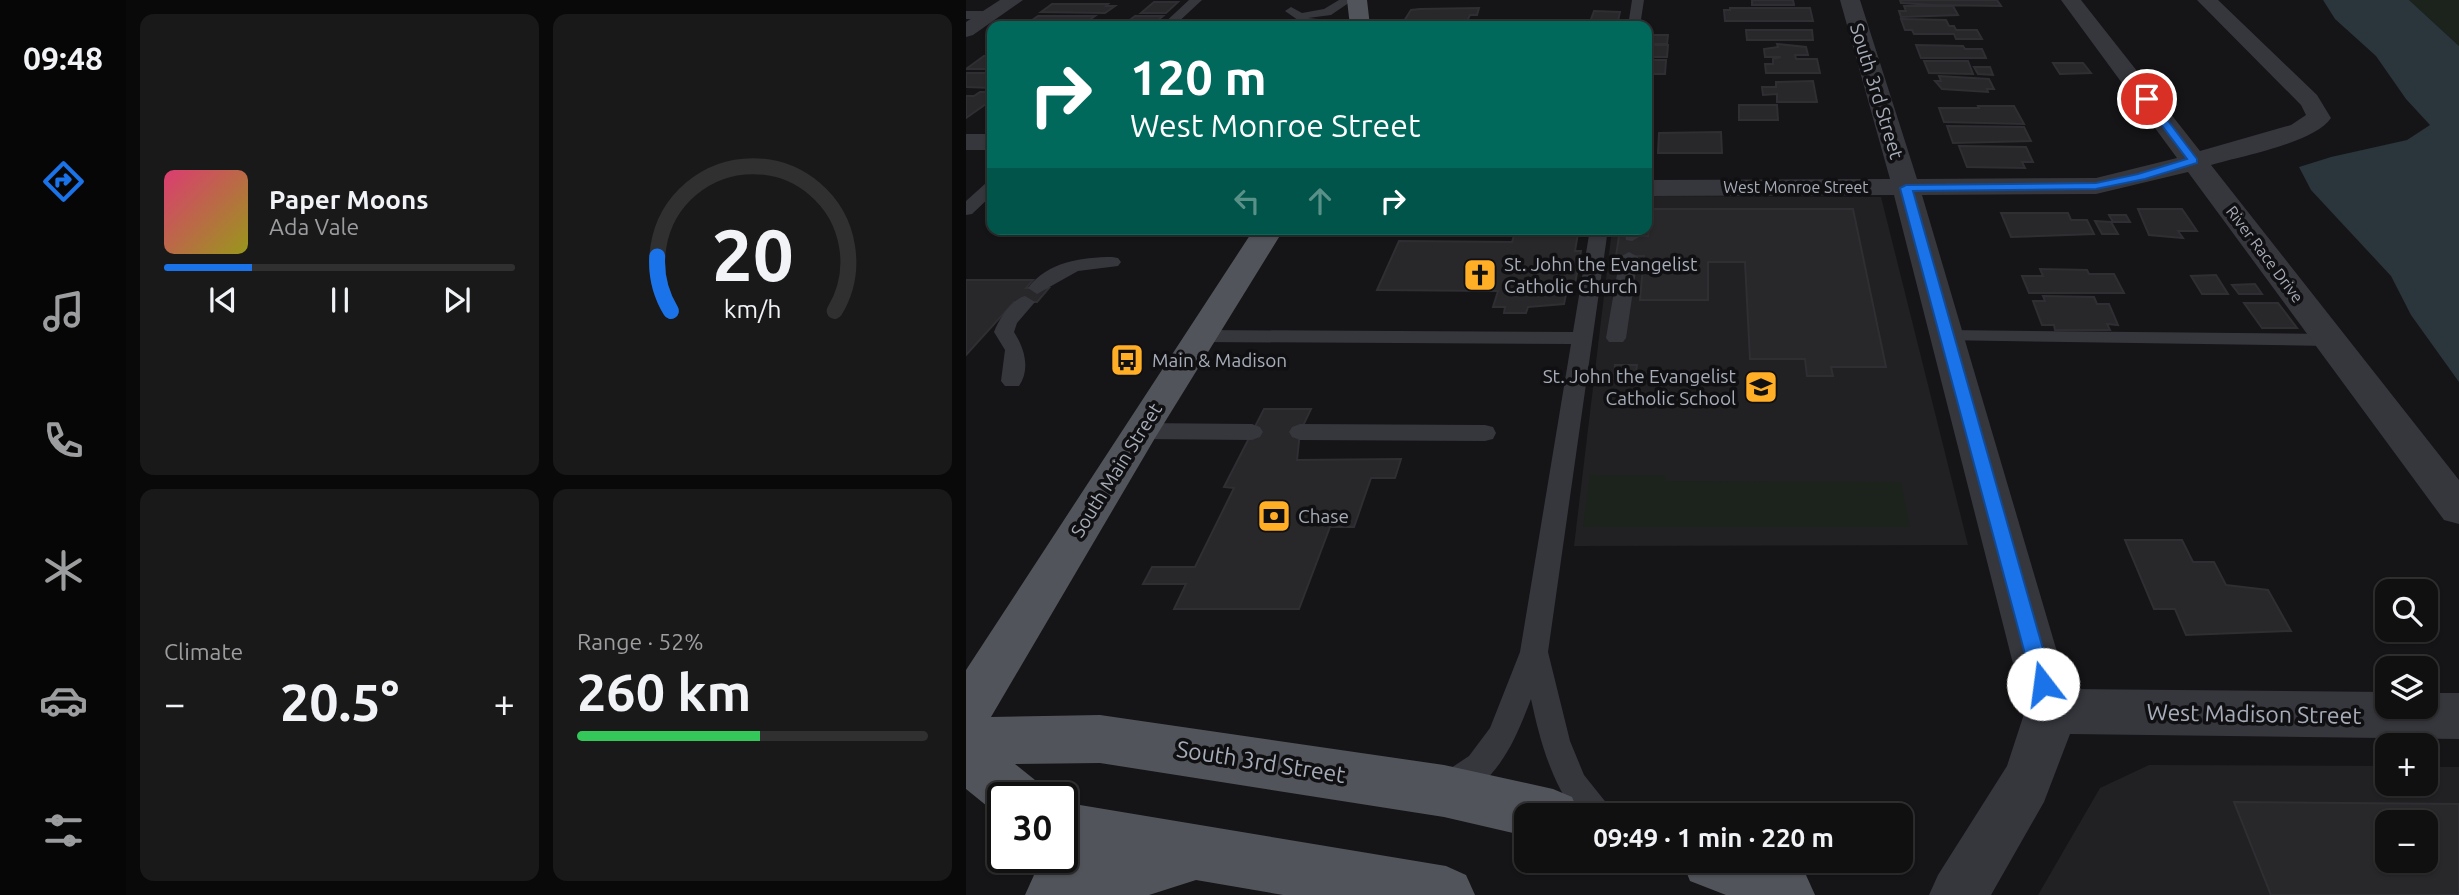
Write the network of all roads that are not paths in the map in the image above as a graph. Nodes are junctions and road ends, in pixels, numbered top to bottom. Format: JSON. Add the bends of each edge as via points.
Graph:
{"nodes":[{"id":1,"x":1013,"y":0,"type":"edge"},
{"id":2,"x":1196,"y":0,"type":"edge"},
{"id":3,"x":1346,"y":0,"type":"edge"},
{"id":4,"x":1357,"y":0,"type":"edge"},
{"id":5,"x":1638,"y":0,"type":"edge"},
{"id":6,"x":1850,"y":0,"type":"edge"},
{"id":7,"x":2071,"y":0,"type":"edge"},
{"id":8,"x":2207,"y":0,"type":"edge"},
{"id":9,"x":966,"y":15,"type":"edge"},
{"id":10,"x":990,"y":15,"type":"junction"},
{"id":11,"x":1173,"y":21,"type":"edge"},
{"id":12,"x":1305,"y":21,"type":"edge"},
{"id":13,"x":1359,"y":21,"type":"edge"},
{"id":14,"x":1635,"y":21,"type":"edge"},
{"id":15,"x":966,"y":31,"type":"edge"},
{"id":16,"x":966,"y":142,"type":"edge"},
{"id":17,"x":987,"y":142,"type":"edge"},
{"id":18,"x":2193,"y":161,"type":"junction"},
{"id":19,"x":1652,"y":188,"type":"edge"},
{"id":20,"x":1906,"y":188,"type":"junction"},
{"id":21,"x":987,"y":191,"type":"edge"},
{"id":22,"x":966,"y":210,"type":"edge"},
{"id":23,"x":1265,"y":235,"type":"edge"},
{"id":24,"x":1598,"y":235,"type":"edge"},
{"id":25,"x":1629,"y":257,"type":"dead end"},
{"id":26,"x":1112,"y":262,"type":"dead end"},
{"id":27,"x":1201,"y":335,"type":"junction"},
{"id":28,"x":1946,"y":336,"type":"junction"},
{"id":29,"x":1582,"y":338,"type":"junction"},
{"id":30,"x":1616,"y":338,"type":"dead end"},
{"id":31,"x":2330,"y":340,"type":"junction"},
{"id":32,"x":1012,"y":381,"type":"dead end"},
{"id":33,"x":1140,"y":431,"type":"junction"},
{"id":34,"x":1252,"y":432,"type":"dead end"},
{"id":35,"x":1300,"y":432,"type":"dead end"},
{"id":36,"x":1485,"y":433,"type":"dead end"},
{"id":37,"x":2459,"y":509,"type":"edge"},
{"id":38,"x":1534,"y":652,"type":"junction"},
{"id":39,"x":2050,"y":711,"type":"junction"},
{"id":40,"x":966,"y":713,"type":"edge"},
{"id":41,"x":2459,"y":716,"type":"edge"},
{"id":42,"x":966,"y":741,"type":"edge"},
{"id":43,"x":966,"y":756,"type":"edge"},
{"id":44,"x":997,"y":782,"type":"edge"},
{"id":45,"x":1444,"y":790,"type":"junction"},
{"id":46,"x":1587,"y":803,"type":"edge"},
{"id":47,"x":1514,"y":807,"type":"edge"},
{"id":48,"x":1078,"y":832,"type":"edge"},
{"id":49,"x":1199,"y":853,"type":"junction"},
{"id":50,"x":1742,"y":873,"type":"edge"},
{"id":51,"x":1418,"y":893,"type":"edge"},
{"id":52,"x":1054,"y":895,"type":"edge"},
{"id":53,"x":1786,"y":895,"type":"edge"},
{"id":54,"x":1958,"y":895,"type":"edge"}],
"edges":[{"from":1,"to":10,"type":"street"},
{"from":2,"to":11,"type":"lane"},
{"from":3,"to":12,"type":"lane","via":[[1317,14],[1291,11]]},
{"from":4,"to":13,"type":"main road"},
{"from":5,"to":14,"type":"lane"},
{"from":6,"to":20,"type":"street","name":"South 3rd Street"},
{"from":7,"to":18,"type":"street","name":"River Race Drive"},
{"from":8,"to":18,"type":"street","name":"West Monroe Street","via":[[2309,100],[2319,118],[2300,131]]},
{"from":9,"to":10,"type":"lane"},
{"from":10,"to":15,"type":"street"},
{"from":16,"to":17,"type":"street"},
{"from":18,"to":20,"type":"street","name":"West Monroe Street","via":[[2096,186]]},
{"from":18,"to":31,"type":"street","name":"River Race Drive"},
{"from":19,"to":20,"type":"street","name":"West Monroe Street"},
{"from":20,"to":28,"type":"street","name":"South 3rd Street"},
{"from":21,"to":22,"type":"lane"},
{"from":23,"to":27,"type":"main road","name":"South Main Street"},
{"from":24,"to":29,"type":"lane"},
{"from":25,"to":30,"type":"lane"},
{"from":26,"to":32,"type":"lane","via":[[1074,266],[1042,282],[1008,322],[1004,332],[1015,350]]},
{"from":27,"to":29,"type":"lane"},
{"from":27,"to":33,"type":"main road","name":"South Main Street"},
{"from":28,"to":31,"type":"lane"},
{"from":28,"to":39,"type":"street","name":"South 3rd Street"},
{"from":29,"to":38,"type":"lane"},
{"from":31,"to":37,"type":"street","name":"River Race Drive"},
{"from":33,"to":34,"type":"lane"},
{"from":33,"to":40,"type":"main road","name":"South Main Street"},
{"from":35,"to":36,"type":"lane"},
{"from":38,"to":45,"type":"lane","via":[[1502,736],[1480,766]]},
{"from":38,"to":46,"type":"lane","via":[[1555,741],[1573,785]]},
{"from":39,"to":41,"type":"street","name":"West Madison Street"},
{"from":39,"to":54,"type":"street","name":"South 3rd Street","via":[[2045,742],[2030,778]]},
{"from":42,"to":45,"type":"main road","name":"South 3rd Street","via":[[1100,739]]},
{"from":43,"to":44,"type":"main road"},
{"from":45,"to":47,"type":"main road","name":"South 3rd Street"},
{"from":48,"to":49,"type":"main road"},
{"from":49,"to":51,"type":"main road"},
{"from":49,"to":52,"type":"main road"},
{"from":50,"to":53,"type":"main road"}]}
